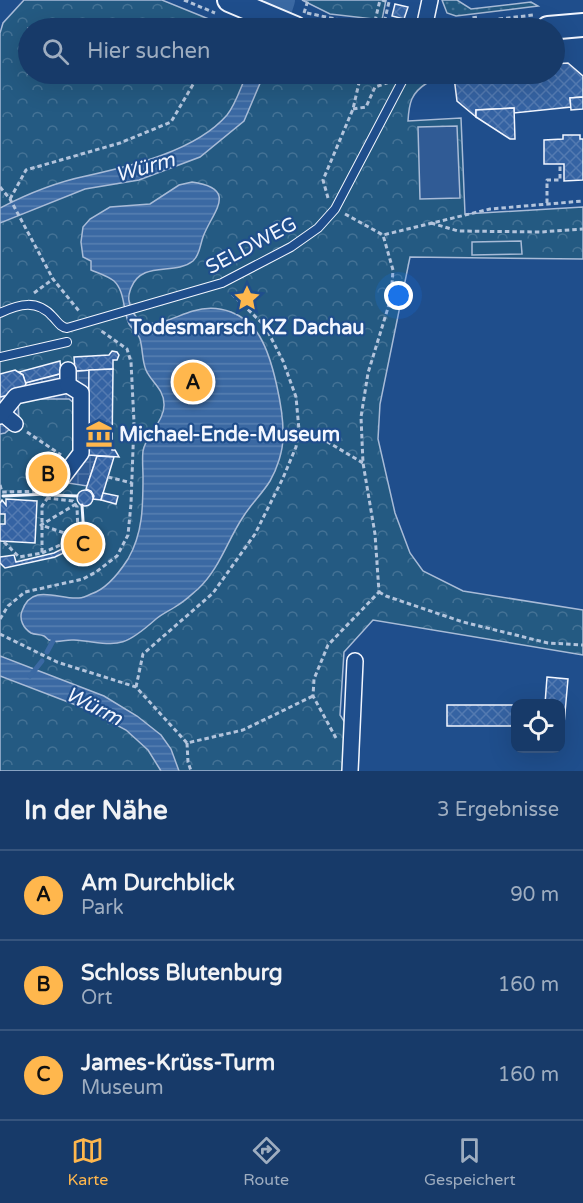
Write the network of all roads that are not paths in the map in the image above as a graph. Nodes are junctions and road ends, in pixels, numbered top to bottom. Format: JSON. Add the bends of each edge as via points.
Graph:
{"nodes":[{"id":1,"x":229,"y":0,"type":"edge"},
{"id":2,"x":430,"y":0,"type":"edge"},
{"id":3,"x":284,"y":18,"type":"edge"},
{"id":4,"x":426,"y":18,"type":"edge"},
{"id":5,"x":565,"y":23,"type":"edge"},
{"id":6,"x":583,"y":25,"type":"edge"},
{"id":7,"x":400,"y":84,"type":"edge"},
{"id":8,"x":0,"y":313,"type":"edge"},
{"id":9,"x":68,"y":342,"type":"dead end"},
{"id":10,"x":0,"y":357,"type":"edge"},
{"id":11,"x":1,"y":414,"type":"edge"},
{"id":12,"x":15,"y":424,"type":"road end"},
{"id":13,"x":55,"y":484,"type":"road end"},
{"id":14,"x":355,"y":661,"type":"dead end"},
{"id":15,"x":350,"y":768,"type":"edge"}],
"edges":[{"from":1,"to":3,"type":"main road","via":[[258,14]]},
{"from":2,"to":4,"type":"street"},
{"from":5,"to":6,"type":"main road"},
{"from":7,"to":8,"type":"lane","name":"SELDWEG","via":[[335,209],[318,228],[291,247],[222,283],[88,323],[65,328],[39,307],[18,305]]},
{"from":9,"to":10,"type":"lane"},
{"from":11,"to":12,"type":"street"},
{"from":11,"to":13,"type":"street","via":[[16,396],[68,378],[81,393],[81,453]]},
{"from":14,"to":15,"type":"street"}]}
